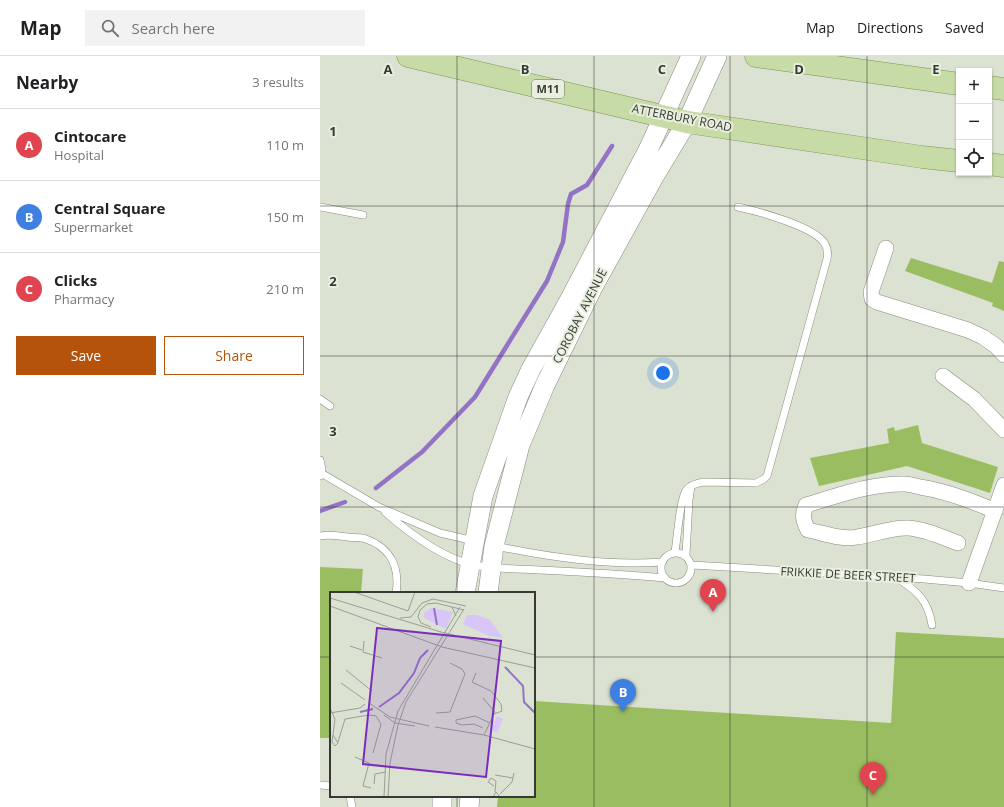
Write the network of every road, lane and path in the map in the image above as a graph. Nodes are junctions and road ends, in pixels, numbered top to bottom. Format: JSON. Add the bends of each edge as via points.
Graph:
{"nodes":[{"id":1,"x":408,"y":56,"type":"edge"},
{"id":2,"x":691,"y":56,"type":"edge"},
{"id":3,"x":717,"y":56,"type":"edge"},
{"id":4,"x":765,"y":57,"type":"edge"},
{"id":5,"x":956,"y":84,"type":"edge"},
{"id":6,"x":992,"y":87,"type":"edge"},
{"id":7,"x":1004,"y":89,"type":"edge"},
{"id":8,"x":664,"y":116,"type":"junction"},
{"id":9,"x":687,"y":122,"type":"junction"},
{"id":10,"x":956,"y":161,"type":"edge"},
{"id":11,"x":992,"y":164,"type":"edge"},
{"id":12,"x":1004,"y":166,"type":"edge"},
{"id":13,"x":320,"y":207,"type":"edge"},
{"id":14,"x":738,"y":208,"type":"dead end"},
{"id":15,"x":363,"y":216,"type":"dead end"},
{"id":16,"x":886,"y":248,"type":"dead end"},
{"id":17,"x":1004,"y":355,"type":"edge"},
{"id":18,"x":943,"y":376,"type":"dead end"},
{"id":19,"x":320,"y":399,"type":"edge"},
{"id":20,"x":330,"y":406,"type":"dead end"},
{"id":21,"x":1004,"y":430,"type":"edge"},
{"id":22,"x":320,"y":460,"type":"edge"},
{"id":23,"x":321,"y":474,"type":"edge"},
{"id":24,"x":1004,"y":485,"type":"edge"},
{"id":25,"x":691,"y":486,"type":"junction"},
{"id":26,"x":379,"y":506,"type":"junction"},
{"id":27,"x":995,"y":511,"type":"junction"},
{"id":28,"x":320,"y":536,"type":"edge"},
{"id":29,"x":958,"y":542,"type":"dead end"},
{"id":30,"x":484,"y":544,"type":"junction"},
{"id":31,"x":675,"y":552,"type":"junction"},
{"id":32,"x":686,"y":555,"type":"junction"},
{"id":33,"x":662,"y":562,"type":"junction"},
{"id":34,"x":470,"y":564,"type":"junction"},
{"id":35,"x":692,"y":565,"type":"junction"},
{"id":36,"x":491,"y":567,"type":"junction"},
{"id":37,"x":896,"y":577,"type":"junction"},
{"id":38,"x":665,"y":578,"type":"junction"},
{"id":39,"x":969,"y":583,"type":"junction"},
{"id":40,"x":1004,"y":588,"type":"edge"},
{"id":41,"x":396,"y":592,"type":"edge"},
{"id":42,"x":465,"y":592,"type":"edge"},
{"id":43,"x":488,"y":592,"type":"edge"},
{"id":44,"x":932,"y":625,"type":"dead end"},
{"id":45,"x":320,"y":785,"type":"edge"},
{"id":46,"x":330,"y":786,"type":"edge"},
{"id":47,"x":350,"y":797,"type":"edge"},
{"id":48,"x":470,"y":797,"type":"edge"},
{"id":49,"x":352,"y":807,"type":"edge"},
{"id":50,"x":469,"y":807,"type":"edge"}],
"edges":[{"from":1,"to":8,"type":"main road","name":"ATTERBURY ROAD","number":"M11"},
{"from":2,"to":8,"type":"street","name":"COROBAY AVENUE"},
{"from":3,"to":9,"type":"street","name":"COROBAY AVENUE"},
{"from":4,"to":5,"type":"main road"},
{"from":6,"to":7,"type":"main road"},
{"from":8,"to":9,"type":"main road","name":"ATTERBURY ROAD","number":"M11"},
{"from":8,"to":30,"type":"street","name":"COROBAY AVENUE","via":[[518,397],[483,496]]},
{"from":9,"to":10,"type":"main road","name":"ATTERBURY ROAD","number":"M11"},
{"from":9,"to":30,"type":"street","name":"COROBAY AVENUE","via":[[592,290],[545,385]]},
{"from":11,"to":12,"type":"main road"},
{"from":13,"to":15,"type":"lane"},
{"from":14,"to":25,"type":"lane","via":[[758,211],[811,232],[825,244],[827,259],[767,476],[756,483],[712,481]]},
{"from":16,"to":17,"type":"street","via":[[871,292],[872,299],[968,330],[996,346]]},
{"from":18,"to":21,"type":"street","via":[[974,399]]},
{"from":19,"to":20,"type":"lane"},
{"from":22,"to":23,"type":"lane"},
{"from":23,"to":26,"type":"lane"},
{"from":24,"to":27,"type":"street"},
{"from":25,"to":31,"type":"lane","via":[[682,499]]},
{"from":25,"to":32,"type":"lane"},
{"from":26,"to":30,"type":"lane","via":[[440,533]]},
{"from":26,"to":34,"type":"lane","via":[[428,544]]},
{"from":27,"to":29,"type":"street","via":[[935,489],[905,484],[865,489],[806,505],[803,512],[803,521],[808,530],[841,537],[908,528]]},
{"from":27,"to":39,"type":"street"},
{"from":28,"to":41,"type":"lane","via":[[366,539],[384,550],[395,564]]},
{"from":30,"to":33,"type":"lane","via":[[557,557],[625,564]]},
{"from":30,"to":34,"type":"street","name":"COROBAY AVENUE"},
{"from":30,"to":36,"type":"street","name":"COROBAY AVENUE"},
{"from":31,"to":32,"type":"lane"},
{"from":31,"to":33,"type":"lane","via":[[665,557]]},
{"from":32,"to":35,"type":"lane"},
{"from":33,"to":38,"type":"lane","via":[[661,568]]},
{"from":34,"to":36,"type":"lane"},
{"from":34,"to":42,"type":"street","name":"COROBAY AVENUE"},
{"from":35,"to":37,"type":"lane","name":"FRIKKIE DE BEER STREET"},
{"from":35,"to":38,"type":"lane","via":[[690,576],[680,583],[669,582]]},
{"from":36,"to":38,"type":"lane"},
{"from":36,"to":43,"type":"street","name":"COROBAY AVENUE"},
{"from":37,"to":39,"type":"lane","name":"FRIKKIE DE BEER STREET"},
{"from":37,"to":44,"type":"lane","via":[[916,591],[923,600]]},
{"from":39,"to":40,"type":"lane","name":"FRIKKIE DE BEER STREET"},
{"from":45,"to":46,"type":"lane"},
{"from":47,"to":49,"type":"lane"},
{"from":48,"to":50,"type":"street"}]}
